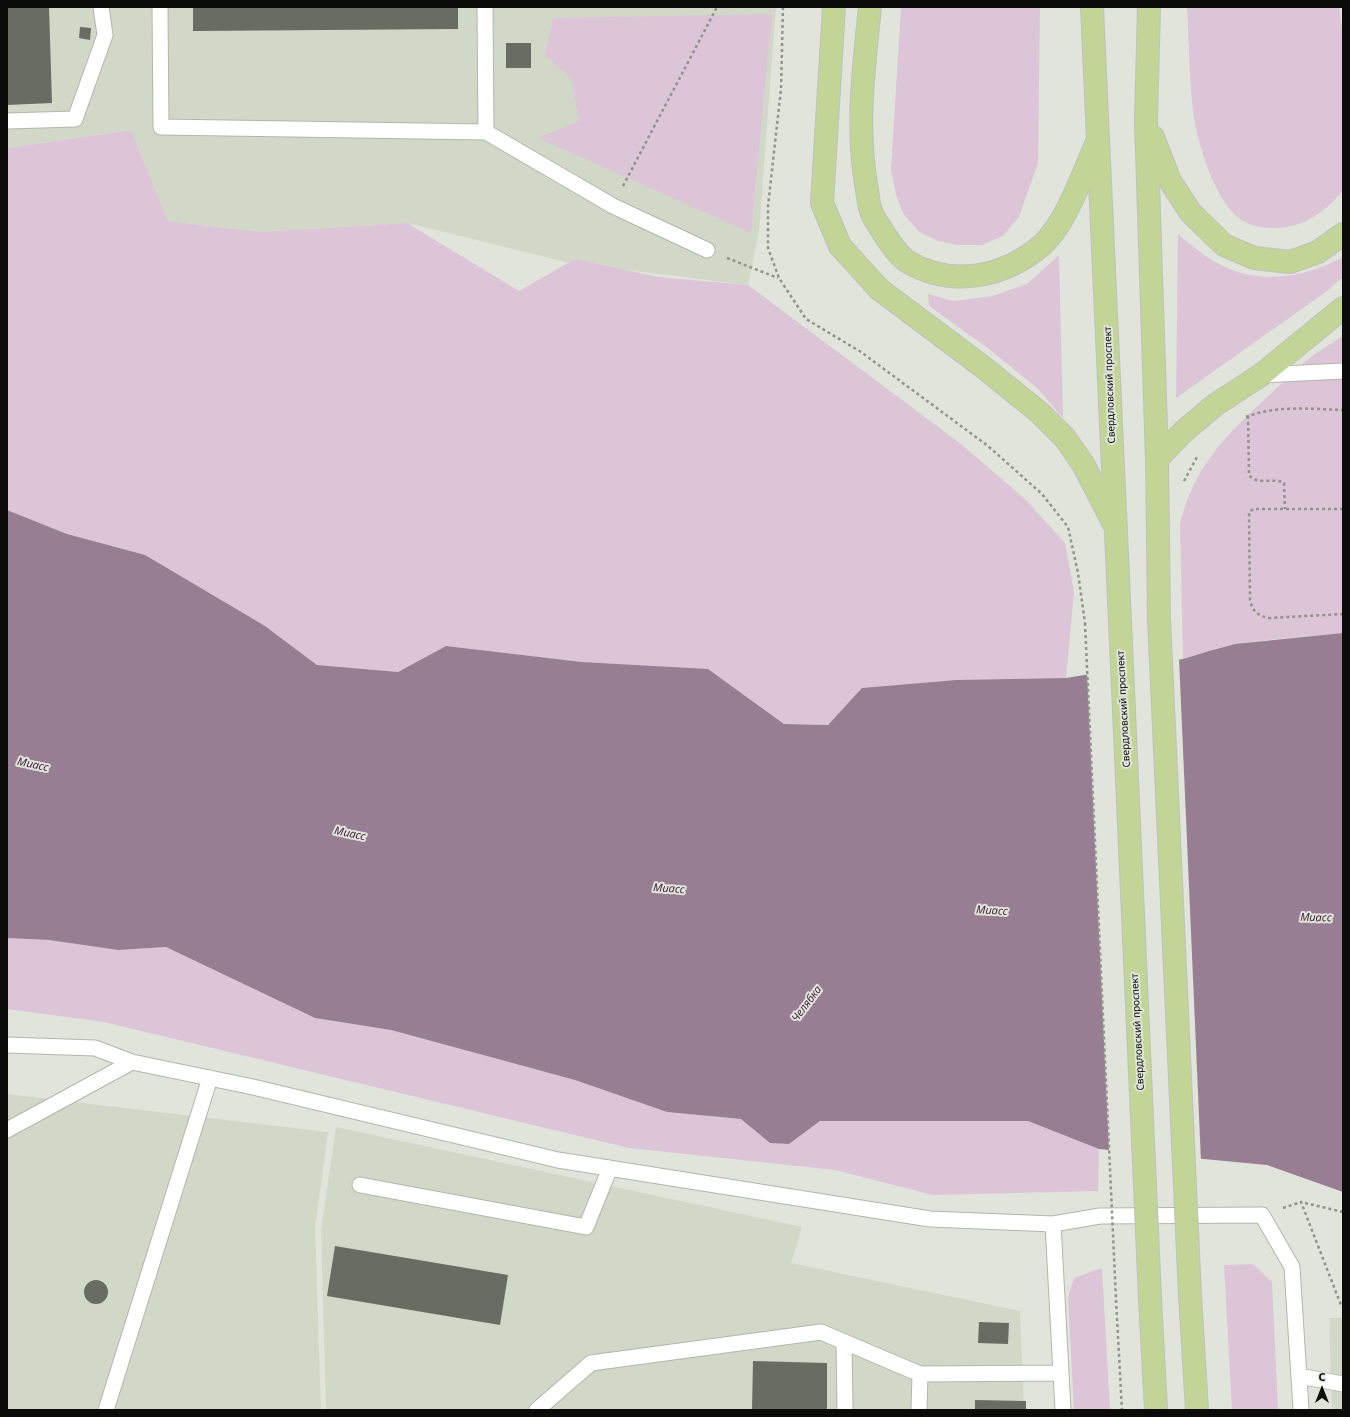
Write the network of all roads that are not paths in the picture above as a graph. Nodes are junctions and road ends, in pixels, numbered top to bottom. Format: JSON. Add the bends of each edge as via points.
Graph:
{"nodes":[{"id":1,"x":101,"y":7,"type":"edge"},
{"id":2,"x":160,"y":7,"type":"edge"},
{"id":3,"x":485,"y":7,"type":"edge"},
{"id":4,"x":834,"y":7,"type":"edge"},
{"id":5,"x":870,"y":7,"type":"edge"},
{"id":6,"x":1092,"y":7,"type":"edge"},
{"id":7,"x":1149,"y":7,"type":"edge"},
{"id":8,"x":1146,"y":121,"type":"junction"},
{"id":9,"x":7,"y":122,"type":"edge"},
{"id":10,"x":486,"y":132,"type":"junction"},
{"id":11,"x":1099,"y":137,"type":"junction"},
{"id":12,"x":1343,"y":234,"type":"edge"},
{"id":13,"x":707,"y":250,"type":"road end"},
{"id":14,"x":1343,"y":308,"type":"edge"},
{"id":15,"x":1343,"y":371,"type":"edge"},
{"id":16,"x":1261,"y":375,"type":"junction"},
{"id":17,"x":1157,"y":459,"type":"junction"},
{"id":18,"x":1116,"y":528,"type":"junction"},
{"id":19,"x":7,"y":1045,"type":"edge"},
{"id":20,"x":132,"y":1062,"type":"junction"},
{"id":21,"x":210,"y":1078,"type":"junction"},
{"id":22,"x":7,"y":1130,"type":"edge"},
{"id":23,"x":610,"y":1168,"type":"junction"},
{"id":24,"x":360,"y":1185,"type":"dead end"},
{"id":25,"x":1053,"y":1224,"type":"junction"},
{"id":26,"x":844,"y":1342,"type":"junction"},
{"id":27,"x":920,"y":1374,"type":"junction"},
{"id":28,"x":1061,"y":1374,"type":"junction"},
{"id":29,"x":1299,"y":1376,"type":"junction"},
{"id":30,"x":1343,"y":1384,"type":"edge"},
{"id":31,"x":106,"y":1410,"type":"edge"},
{"id":32,"x":537,"y":1410,"type":"edge"},
{"id":33,"x":845,"y":1410,"type":"edge"},
{"id":34,"x":919,"y":1410,"type":"edge"},
{"id":35,"x":1063,"y":1410,"type":"edge"},
{"id":36,"x":1156,"y":1410,"type":"edge"},
{"id":37,"x":1198,"y":1410,"type":"edge"},
{"id":38,"x":1301,"y":1410,"type":"edge"}],
"edges":[{"from":1,"to":9,"type":"lane","via":[[104,35],[75,119]]},
{"from":2,"to":10,"type":"lane","via":[[161,127]]},
{"from":3,"to":10,"type":"lane"},
{"from":4,"to":18,"type":"main road","via":[[822,203],[840,246],[879,289],[983,367],[1040,413],[1065,438],[1083,464]]},
{"from":5,"to":11,"type":"main road","via":[[860,106],[863,165],[871,212],[888,240],[907,261],[932,272],[959,278],[990,274],[1017,263],[1043,244],[1058,223]]},
{"from":6,"to":11,"type":"main road","name":"Свердловский проспект"},
{"from":7,"to":8,"type":"main road"},
{"from":8,"to":12,"type":"main road","via":[[1170,181],[1191,213],[1224,245],[1254,258],[1290,262],[1318,252]]},
{"from":8,"to":17,"type":"main road"},
{"from":10,"to":13,"type":"lane","via":[[613,206]]},
{"from":11,"to":18,"type":"main road","name":"Свердловский проспект"},
{"from":14,"to":16,"type":"main road"},
{"from":15,"to":16,"type":"lane"},
{"from":16,"to":17,"type":"main road","via":[[1210,409]]},
{"from":17,"to":37,"type":"main road","bridge":true,"via":[[1159,619],[1190,1296]]},
{"from":18,"to":36,"type":"main road","name":"Свердловский проспект","bridge":true},
{"from":19,"to":20,"type":"lane","via":[[95,1048]]},
{"from":20,"to":21,"type":"lane"},
{"from":20,"to":22,"type":"lane"},
{"from":21,"to":23,"type":"lane","via":[[558,1160]]},
{"from":21,"to":31,"type":"lane"},
{"from":23,"to":24,"type":"lane","via":[[586,1227]]},
{"from":23,"to":25,"type":"lane","via":[[930,1219]]},
{"from":25,"to":28,"type":"lane"},
{"from":25,"to":29,"type":"lane","via":[[1100,1216],[1262,1215],[1292,1267]]},
{"from":26,"to":27,"type":"lane"},
{"from":26,"to":32,"type":"lane","via":[[821,1332],[591,1363]]},
{"from":26,"to":33,"type":"lane"},
{"from":27,"to":28,"type":"lane"},
{"from":27,"to":34,"type":"lane"},
{"from":28,"to":35,"type":"lane"},
{"from":29,"to":30,"type":"lane"},
{"from":29,"to":38,"type":"lane"}]}
